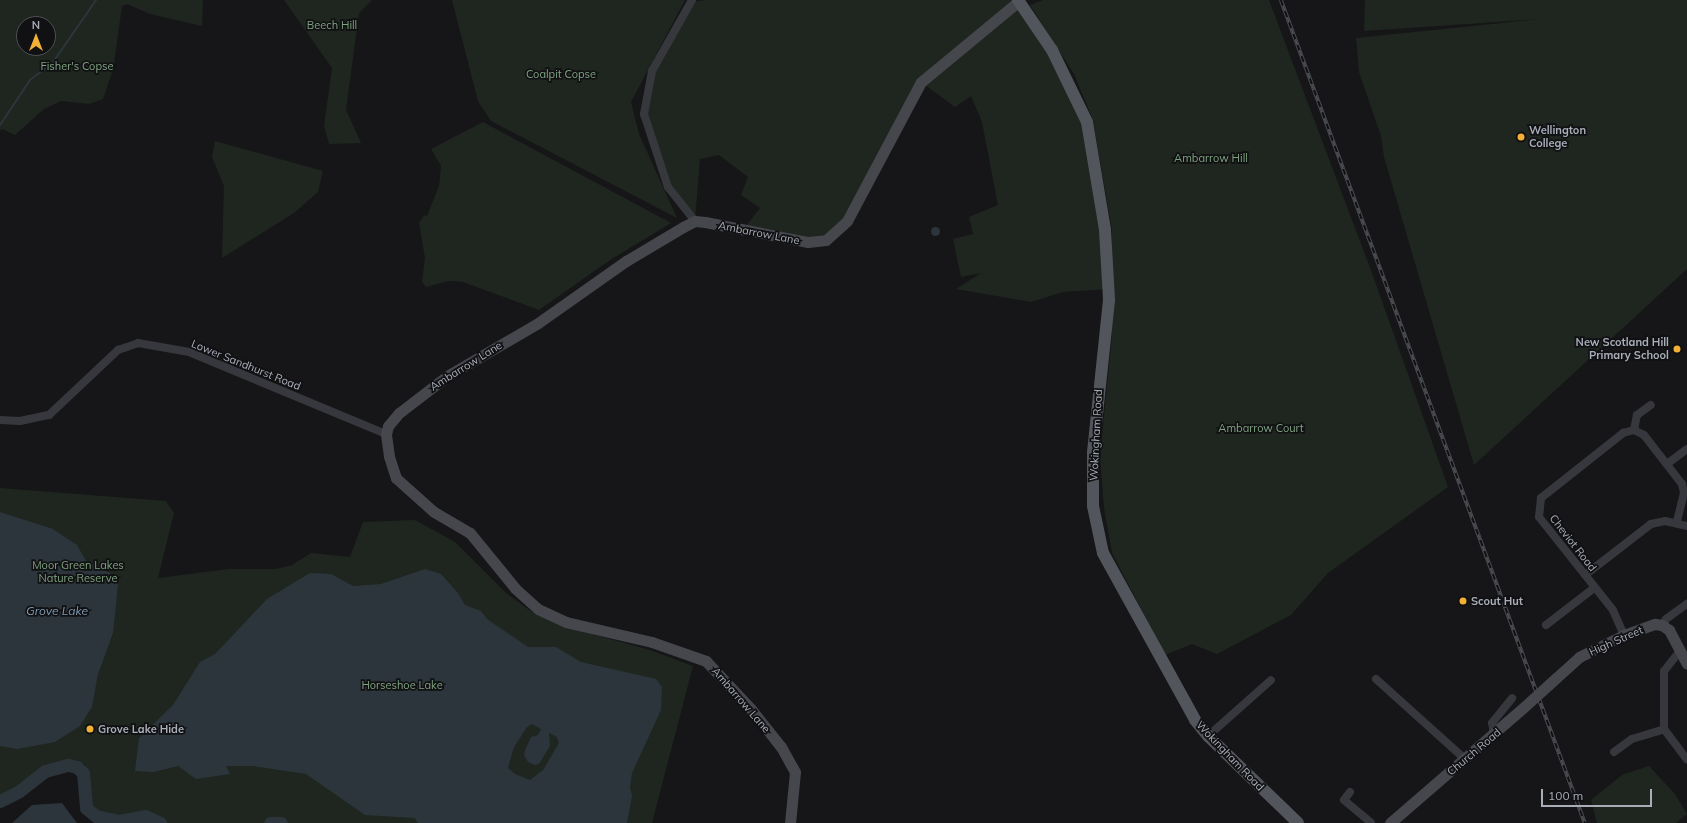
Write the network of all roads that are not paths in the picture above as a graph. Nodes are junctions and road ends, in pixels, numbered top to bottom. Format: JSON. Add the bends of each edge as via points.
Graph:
{"nodes":[{"id":1,"x":692,"y":0,"type":"edge"},
{"id":2,"x":1019,"y":1,"type":"edge"},
{"id":3,"x":695,"y":221,"type":"junction"},
{"id":4,"x":1651,"y":405,"type":"dead end"},
{"id":5,"x":0,"y":420,"type":"edge"},
{"id":6,"x":1634,"y":430,"type":"junction"},
{"id":7,"x":386,"y":434,"type":"junction"},
{"id":8,"x":1687,"y":449,"type":"edge"},
{"id":9,"x":1667,"y":464,"type":"junction"},
{"id":10,"x":1677,"y":522,"type":"junction"},
{"id":11,"x":1687,"y":526,"type":"edge"},
{"id":12,"x":1585,"y":575,"type":"junction"},
{"id":13,"x":1594,"y":588,"type":"junction"},
{"id":14,"x":1687,"y":604,"type":"edge"},
{"id":15,"x":1546,"y":625,"type":"dead end"},
{"id":16,"x":1662,"y":625,"type":"junction"},
{"id":17,"x":1624,"y":635,"type":"junction"},
{"id":18,"x":1679,"y":652,"type":"junction"},
{"id":19,"x":1687,"y":664,"type":"edge"},
{"id":20,"x":1556,"y":678,"type":"joint"},
{"id":21,"x":1376,"y":679,"type":"dead end"},
{"id":22,"x":1271,"y":680,"type":"dead end"},
{"id":23,"x":1512,"y":698,"type":"dead end"},
{"id":24,"x":1664,"y":729,"type":"junction"},
{"id":25,"x":1494,"y":734,"type":"junction"},
{"id":26,"x":1208,"y":736,"type":"junction"},
{"id":27,"x":1614,"y":752,"type":"dead end"},
{"id":28,"x":1687,"y":758,"type":"edge"},
{"id":29,"x":1465,"y":759,"type":"junction"},
{"id":30,"x":1350,"y":792,"type":"dead end"},
{"id":31,"x":790,"y":823,"type":"edge"},
{"id":32,"x":1298,"y":823,"type":"edge"},
{"id":33,"x":1370,"y":823,"type":"edge"},
{"id":34,"x":1390,"y":823,"type":"edge"}],
"edges":[{"from":1,"to":3,"type":"street","via":[[652,71],[644,114],[668,187]]},
{"from":2,"to":3,"type":"street","name":"Ambarrow Lane","via":[[921,82],[847,221],[826,240],[808,242]]},
{"from":2,"to":26,"type":"main road","name":"Wokingham Road","via":[[1064,71],[1087,122],[1105,230],[1109,300],[1093,452],[1093,506],[1103,553],[1180,695]]},
{"from":3,"to":7,"type":"street","name":"Ambarrow Lane","via":[[631,258],[538,323],[447,376],[399,413],[388,426]]},
{"from":4,"to":6,"type":"street","via":[[1637,414]]},
{"from":5,"to":7,"type":"street","name":"Lower Sandhurst Road","via":[[20,421],[49,415],[118,350],[138,343],[188,352]]},
{"from":6,"to":9,"type":"street","via":[[1644,435]]},
{"from":6,"to":12,"type":"street","name":"Cheviot Road","via":[[1623,433],[1542,498],[1539,517]]},
{"from":7,"to":31,"type":"street","name":"Ambarrow Lane","via":[[386,444],[396,478],[434,512],[470,533],[515,588],[538,609],[566,622],[652,642],[706,661],[751,709],[781,747],[795,772]]},
{"from":8,"to":9,"type":"street"},
{"from":9,"to":10,"type":"street","via":[[1682,484],[1684,493]]},
{"from":10,"to":11,"type":"street"},
{"from":10,"to":12,"type":"street","via":[[1652,524]]},
{"from":12,"to":13,"type":"street","name":"Cheviot Road"},
{"from":13,"to":15,"type":"street"},
{"from":13,"to":17,"type":"street","name":"Cheviot Road","via":[[1613,610]]},
{"from":14,"to":16,"type":"street","via":[[1666,619]]},
{"from":16,"to":17,"type":"street","name":"High Street","via":[[1655,624]]},
{"from":16,"to":18,"type":"street","via":[[1669,630]]},
{"from":17,"to":20,"type":"street","name":"High Street","via":[[1579,657]]},
{"from":18,"to":19,"type":"street"},
{"from":18,"to":24,"type":"street","via":[[1664,671]]},
{"from":20,"to":25,"type":"street","name":"Church Road","bridge":true},
{"from":21,"to":29,"type":"street"},
{"from":22,"to":26,"type":"street"},
{"from":23,"to":25,"type":"street","via":[[1492,722]]},
{"from":24,"to":27,"type":"street","via":[[1632,739]]},
{"from":24,"to":28,"type":"street"},
{"from":25,"to":29,"type":"street","name":"Church Road"},
{"from":26,"to":32,"type":"main road","name":"Wokingham Road"},
{"from":29,"to":34,"type":"street","name":"Church Road"},
{"from":30,"to":33,"type":"street","via":[[1344,800]]}]}
